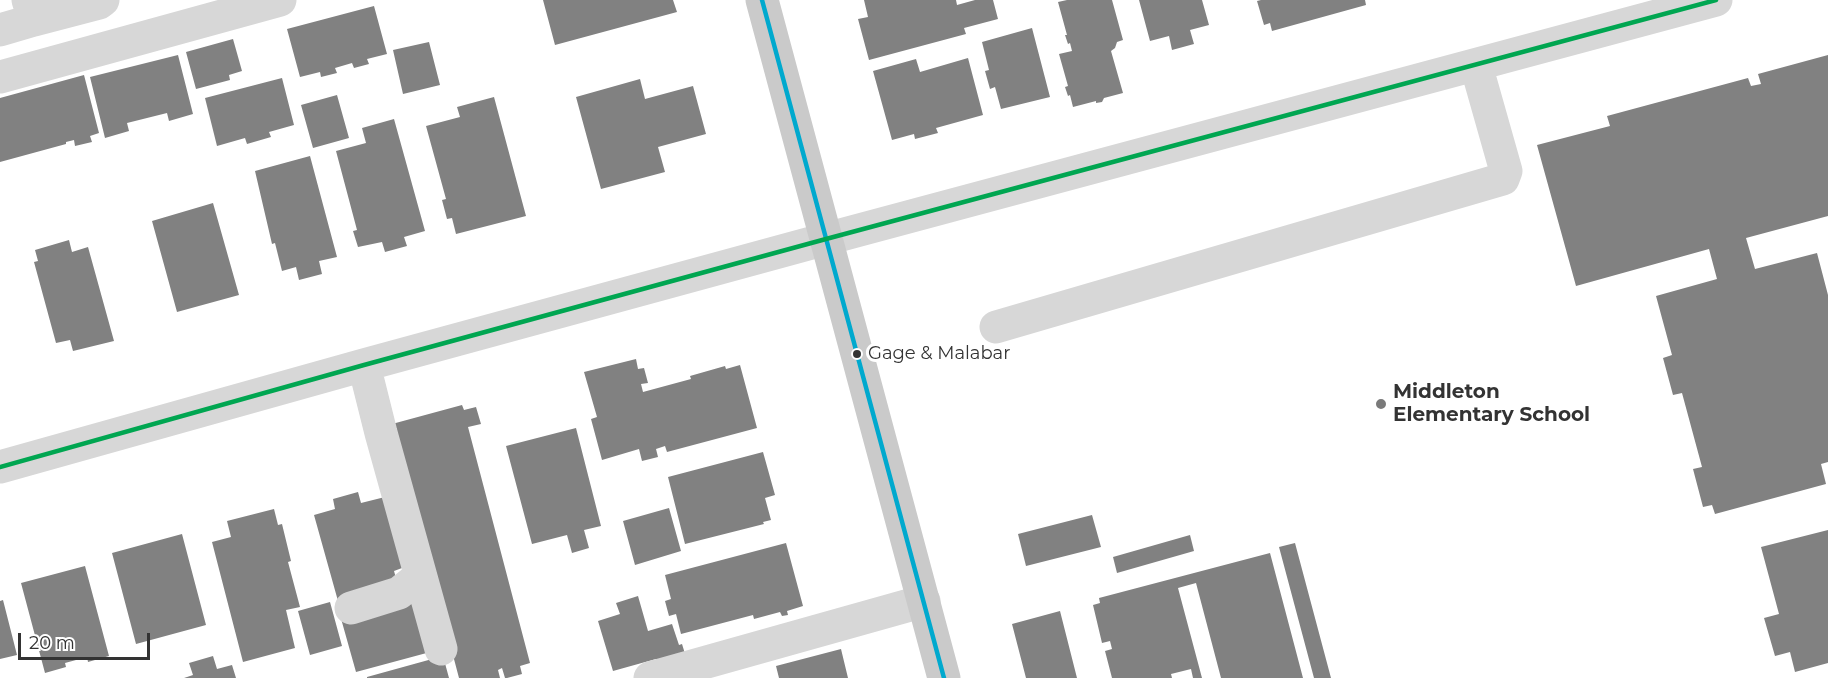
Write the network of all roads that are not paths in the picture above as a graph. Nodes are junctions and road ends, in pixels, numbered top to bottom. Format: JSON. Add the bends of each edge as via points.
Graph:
{"nodes":[{"id":1,"x":103,"y":0,"type":"edge"},
{"id":2,"x":280,"y":0,"type":"edge"},
{"id":3,"x":762,"y":0,"type":"edge"},
{"id":4,"x":1716,"y":0,"type":"edge"},
{"id":5,"x":31,"y":10,"type":"edge"},
{"id":6,"x":0,"y":30,"type":"edge"},
{"id":7,"x":1476,"y":65,"type":"junction"},
{"id":8,"x":0,"y":77,"type":"edge"},
{"id":9,"x":826,"y":238,"type":"junction"},
{"id":10,"x":996,"y":327,"type":"dead end"},
{"id":11,"x":364,"y":365,"type":"junction"},
{"id":12,"x":0,"y":467,"type":"edge"},
{"id":13,"x":420,"y":576,"type":"junction"},
{"id":14,"x":924,"y":601,"type":"junction"},
{"id":15,"x":351,"y":608,"type":"dead end"},
{"id":16,"x":441,"y":649,"type":"dead end"},
{"id":17,"x":650,"y":678,"type":"edge"},
{"id":18,"x":945,"y":678,"type":"edge"}],
"edges":[{"from":1,"to":5,"type":"street"},
{"from":2,"to":8,"type":"street"},
{"from":3,"to":9,"type":"main road"},
{"from":4,"to":7,"type":"street"},
{"from":5,"to":6,"type":"street"},
{"from":7,"to":9,"type":"street"},
{"from":7,"to":10,"type":"street","via":[[1506,171],[1503,179]]},
{"from":9,"to":11,"type":"street"},
{"from":9,"to":14,"type":"main road"},
{"from":11,"to":12,"type":"street"},
{"from":11,"to":13,"type":"street"},
{"from":13,"to":15,"type":"street","via":[[399,593]]},
{"from":13,"to":16,"type":"street"},
{"from":14,"to":17,"type":"street"},
{"from":14,"to":18,"type":"main road"}]}
